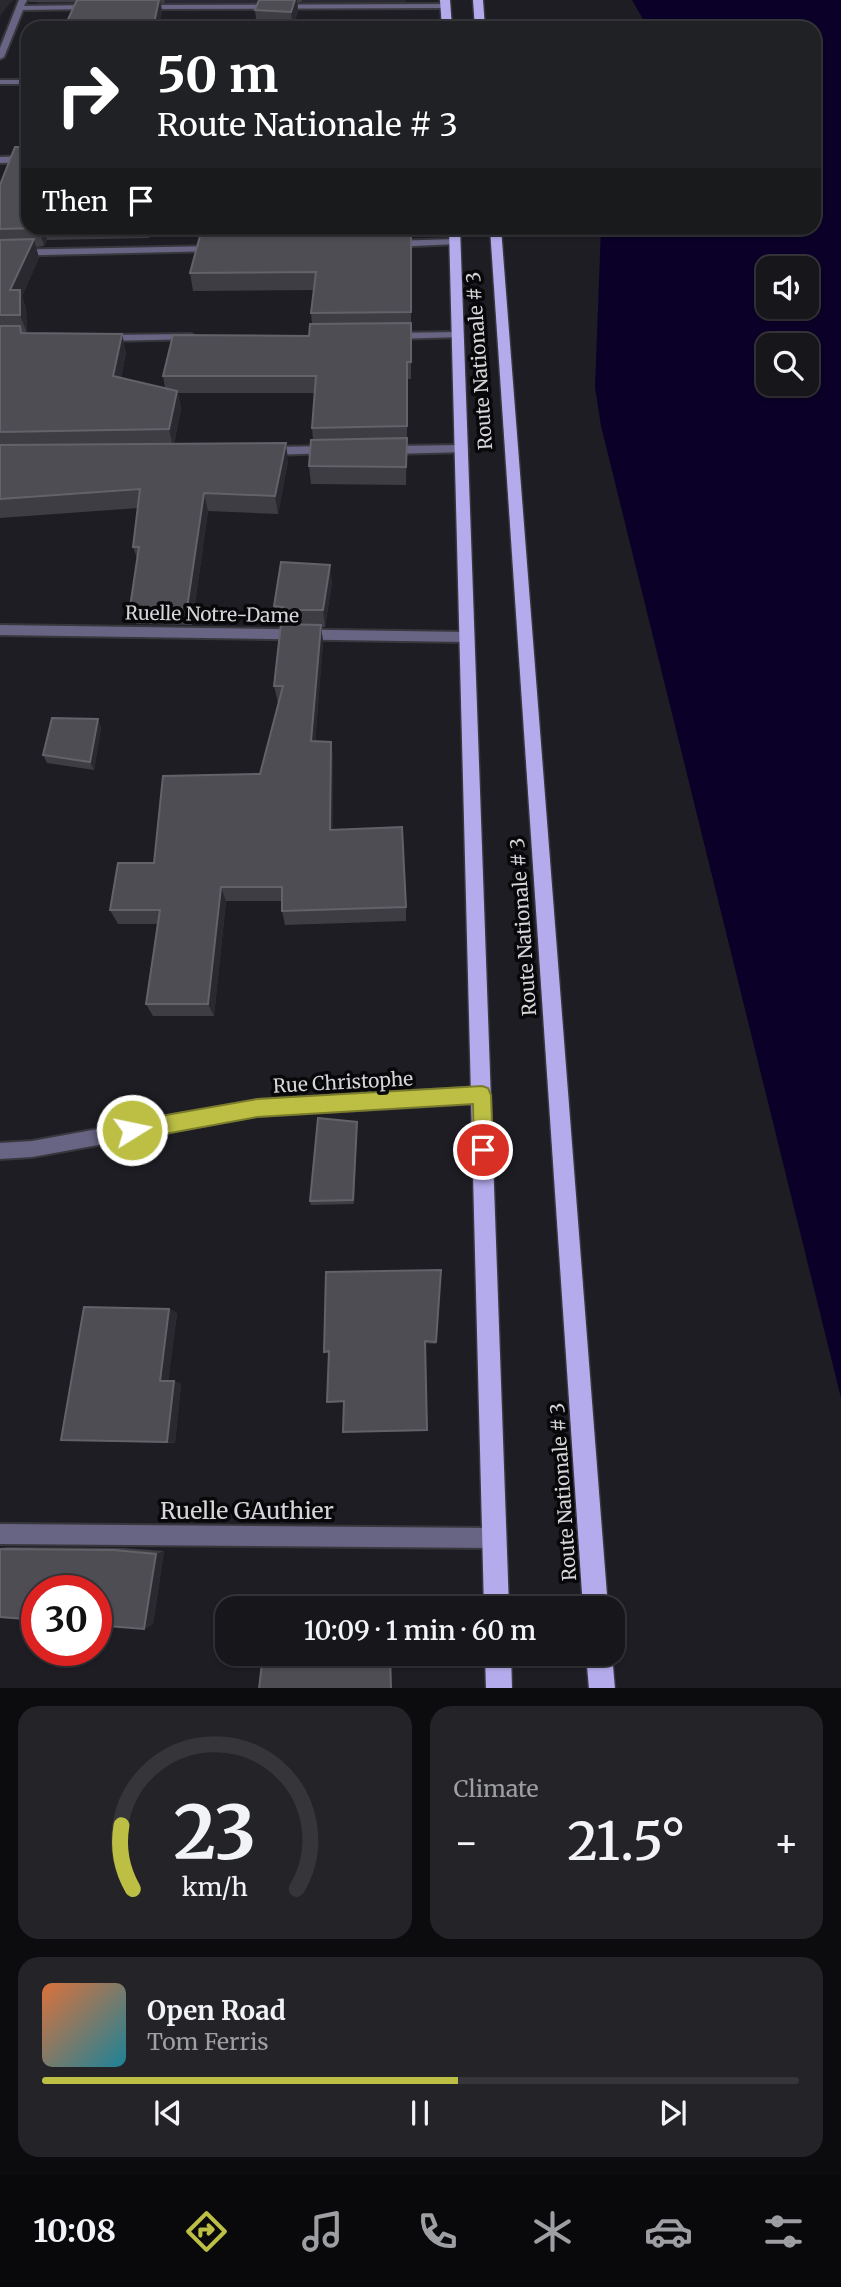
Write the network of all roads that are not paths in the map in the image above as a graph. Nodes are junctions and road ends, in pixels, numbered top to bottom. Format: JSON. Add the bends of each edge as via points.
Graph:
{"nodes":[{"id":1,"x":478,"y":0,"type":"edge"},
{"id":2,"x":445,"y":3,"type":"edge"},
{"id":3,"x":21,"y":4,"type":"edge"},
{"id":4,"x":108,"y":7,"type":"edge"},
{"id":5,"x":135,"y":7,"type":"edge"},
{"id":6,"x":446,"y":21,"type":"edge"},
{"id":7,"x":480,"y":21,"type":"edge"},
{"id":8,"x":0,"y":57,"type":"edge"},
{"id":9,"x":0,"y":82,"type":"edge"},
{"id":10,"x":21,"y":82,"type":"edge"},
{"id":11,"x":21,"y":159,"type":"edge"},
{"id":12,"x":0,"y":160,"type":"edge"},
{"id":13,"x":454,"y":235,"type":"edge"},
{"id":14,"x":495,"y":235,"type":"edge"},
{"id":15,"x":385,"y":244,"type":"edge"},
{"id":16,"x":234,"y":248,"type":"edge"},
{"id":17,"x":0,"y":253,"type":"edge"},
{"id":18,"x":457,"y":335,"type":"junction"},
{"id":19,"x":388,"y":336,"type":"edge"},
{"id":20,"x":208,"y":337,"type":"edge"},
{"id":21,"x":97,"y":338,"type":"edge"},
{"id":22,"x":463,"y":449,"type":"junction"},
{"id":23,"x":340,"y":450,"type":"edge"},
{"id":24,"x":381,"y":450,"type":"edge"},
{"id":25,"x":257,"y":451,"type":"edge"},
{"id":26,"x":0,"y":630,"type":"edge"},
{"id":27,"x":465,"y":637,"type":"junction"},
{"id":28,"x":482,"y":1095,"type":"junction"},
{"id":29,"x":0,"y":1150,"type":"edge"},
{"id":30,"x":0,"y":1534,"type":"edge"},
{"id":31,"x":495,"y":1538,"type":"junction"},
{"id":32,"x":497,"y":1596,"type":"edge"},
{"id":33,"x":595,"y":1596,"type":"edge"},
{"id":34,"x":498,"y":1666,"type":"edge"},
{"id":35,"x":600,"y":1666,"type":"edge"},
{"id":36,"x":499,"y":1688,"type":"edge"},
{"id":37,"x":602,"y":1688,"type":"edge"}],
"edges":[{"from":1,"to":7,"type":"main road"},
{"from":2,"to":5,"type":"street"},
{"from":2,"to":6,"type":"main road"},
{"from":3,"to":4,"type":"street"},
{"from":3,"to":8,"type":"street"},
{"from":9,"to":10,"type":"street"},
{"from":11,"to":12,"type":"street"},
{"from":13,"to":15,"type":"street"},
{"from":13,"to":18,"type":"main road","name":"Route Nationale # 3"},
{"from":14,"to":33,"type":"main road","name":"Route Nationale # 3"},
{"from":16,"to":17,"type":"street"},
{"from":18,"to":19,"type":"street"},
{"from":18,"to":22,"type":"main road","name":"Route Nationale # 3"},
{"from":20,"to":21,"type":"street"},
{"from":22,"to":24,"type":"street"},
{"from":22,"to":27,"type":"main road","name":"Route Nationale # 3"},
{"from":23,"to":25,"type":"street"},
{"from":26,"to":27,"type":"street","name":"Ruelle Notre-Dame"},
{"from":27,"to":28,"type":"main road","name":"Route Nationale # 3"},
{"from":28,"to":29,"type":"street","name":"Rue Christophe","via":[[257,1108],[32,1149]]},
{"from":28,"to":31,"type":"main road","name":"Route Nationale # 3"},
{"from":30,"to":31,"type":"street","name":"Ruelle GAuthier"},
{"from":31,"to":32,"type":"main road","name":"Route Nationale # 3"},
{"from":34,"to":36,"type":"main road"},
{"from":35,"to":37,"type":"main road"}]}
